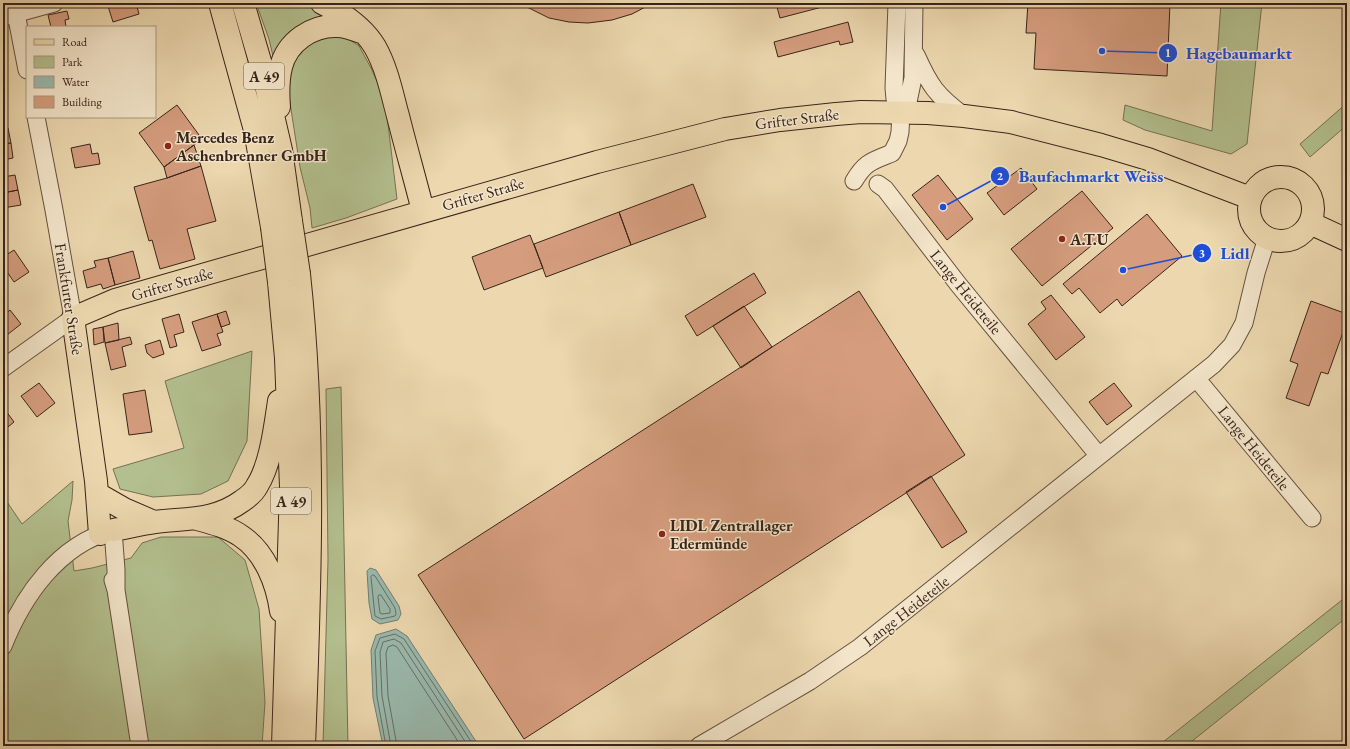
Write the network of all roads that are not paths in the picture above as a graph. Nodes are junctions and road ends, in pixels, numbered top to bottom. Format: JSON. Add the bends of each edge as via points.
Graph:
{"nodes":[{"id":1,"x":54,"y":3,"type":"edge"},
{"id":2,"x":220,"y":3,"type":"edge"},
{"id":3,"x":243,"y":3,"type":"edge"},
{"id":4,"x":322,"y":3,"type":"edge"},
{"id":5,"x":897,"y":3,"type":"edge"},
{"id":6,"x":914,"y":3,"type":"edge"},
{"id":7,"x":11,"y":11,"type":"edge"},
{"id":8,"x":363,"y":33,"type":"junction"},
{"id":9,"x":914,"y":51,"type":"junction"},
{"id":10,"x":26,"y":66,"type":"edge"},
{"id":11,"x":901,"y":112,"type":"junction"},
{"id":12,"x":964,"y":116,"type":"junction"},
{"id":13,"x":36,"y":118,"type":"edge"},
{"id":14,"x":281,"y":150,"type":"junction"},
{"id":15,"x":854,"y":181,"type":"dead end"},
{"id":16,"x":878,"y":184,"type":"dead end"},
{"id":17,"x":1250,"y":198,"type":"junction"},
{"id":18,"x":423,"y":211,"type":"junction"},
{"id":19,"x":281,"y":224,"type":"junction"},
{"id":20,"x":1310,"y":224,"type":"junction"},
{"id":21,"x":1267,"y":238,"type":"junction"},
{"id":22,"x":1347,"y":240,"type":"edge"},
{"id":23,"x":289,"y":278,"type":"junction"},
{"id":24,"x":73,"y":318,"type":"junction"},
{"id":25,"x":286,"y":358,"type":"junction"},
{"id":26,"x":3,"y":368,"type":"edge"},
{"id":27,"x":1196,"y":378,"type":"junction"},
{"id":28,"x":1099,"y":456,"type":"junction"},
{"id":29,"x":100,"y":489,"type":"junction"},
{"id":30,"x":1312,"y":518,"type":"dead end"},
{"id":31,"x":197,"y":519,"type":"junction"},
{"id":32,"x":154,"y":522,"type":"junction"},
{"id":33,"x":106,"y":532,"type":"junction"},
{"id":34,"x":287,"y":644,"type":"junction"},
{"id":35,"x":3,"y":646,"type":"edge"},
{"id":36,"x":140,"y":746,"type":"edge"},
{"id":37,"x":283,"y":746,"type":"edge"},
{"id":38,"x":304,"y":746,"type":"edge"},
{"id":39,"x":699,"y":746,"type":"edge"}],
"edges":[{"from":1,"to":7,"type":"street"},
{"from":2,"to":19,"type":"main road","number":"A 49"},
{"from":3,"to":14,"type":"main road","number":"A 49","via":[[262,68]]},
{"from":4,"to":8,"type":"main road","via":[[341,13]]},
{"from":5,"to":11,"type":"street","via":[[894,88],[895,99]]},
{"from":6,"to":9,"type":"street"},
{"from":7,"to":10,"type":"street"},
{"from":8,"to":14,"type":"main road","via":[[337,26],[318,28],[294,42],[288,50],[281,66],[279,80]]},
{"from":8,"to":18,"type":"main road","via":[[375,48],[388,79]]},
{"from":9,"to":11,"type":"street","via":[[914,78],[908,102]]},
{"from":9,"to":12,"type":"street","via":[[926,79],[935,91]]},
{"from":11,"to":12,"type":"main road","name":"Grifter Straße"},
{"from":11,"to":15,"type":"street","via":[[900,132],[892,153],[870,162],[862,168]]},
{"from":11,"to":18,"type":"main road","name":"Grifter Straße","via":[[836,114],[725,129]]},
{"from":12,"to":17,"type":"main road","name":"Grifter Straße","via":[[1011,122],[1148,158]]},
{"from":13,"to":24,"type":"street","name":"Frankfurter Straße"},
{"from":14,"to":19,"type":"main road","number":"A 49"},
{"from":16,"to":28,"type":"street","name":"Lange Heideteile"},
{"from":17,"to":20,"type":"main road","via":[[1264,181],[1278,176],[1293,178],[1304,186],[1312,197],[1313,211]]},
{"from":17,"to":21,"type":"main road","via":[[1250,218],[1256,230]]},
{"from":18,"to":24,"type":"main road","name":"Grifter Straße","via":[[115,300]]},
{"from":19,"to":23,"type":"main road","number":"A 49","bridge":true},
{"from":20,"to":21,"type":"main road","via":[[1295,238],[1281,241]]},
{"from":20,"to":22,"type":"main road"},
{"from":21,"to":27,"type":"street","name":"Lange Heideteile","via":[[1239,334],[1224,355]]},
{"from":23,"to":25,"type":"main road","number":"A 49"},
{"from":23,"to":38,"type":"main road","number":"A 49","via":[[304,326],[309,422],[308,623]]},
{"from":24,"to":26,"type":"street"},
{"from":24,"to":29,"type":"main road","name":"Frankfurter Straße"},
{"from":25,"to":31,"type":"main road","via":[[268,460],[257,487],[233,508]]},
{"from":25,"to":34,"type":"main road","number":"A 49","via":[[291,487]]},
{"from":27,"to":28,"type":"street","name":"Lange Heideteile"},
{"from":27,"to":30,"type":"street","name":"Lange Heideteile"},
{"from":28,"to":39,"type":"street","name":"Lange Heideteile","via":[[860,648],[810,681]]},
{"from":29,"to":32,"type":"main road","via":[[124,509]]},
{"from":29,"to":33,"type":"main road","name":"Frankfurter Straße"},
{"from":31,"to":32,"type":"main road"},
{"from":31,"to":34,"type":"main road","via":[[232,530],[258,552],[266,565],[279,600]]},
{"from":32,"to":33,"type":"main road"},
{"from":33,"to":35,"type":"street","via":[[92,537],[70,552],[46,574],[20,610]]},
{"from":33,"to":36,"type":"street","via":[[116,570],[116,590]]},
{"from":34,"to":37,"type":"main road","number":"A 49"}]}
